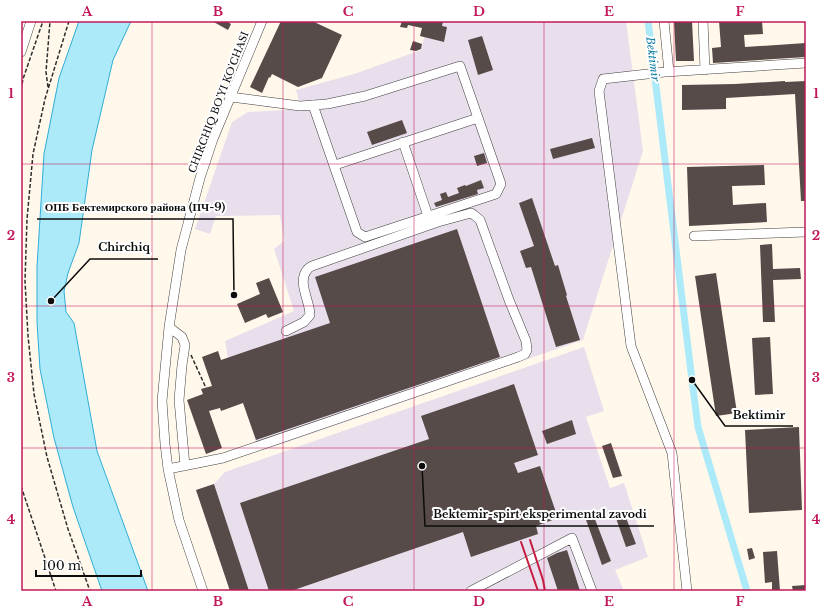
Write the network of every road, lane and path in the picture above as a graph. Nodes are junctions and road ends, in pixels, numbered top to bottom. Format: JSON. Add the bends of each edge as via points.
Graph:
{"nodes":[{"id":1,"x":31,"y":21,"type":"edge"},
{"id":2,"x":43,"y":21,"type":"edge"},
{"id":3,"x":50,"y":21,"type":"edge"},
{"id":4,"x":69,"y":21,"type":"edge"},
{"id":5,"x":262,"y":21,"type":"edge"},
{"id":6,"x":664,"y":21,"type":"edge"},
{"id":7,"x":703,"y":21,"type":"edge"},
{"id":8,"x":21,"y":52,"type":"edge"},
{"id":9,"x":806,"y":63,"type":"edge"},
{"id":10,"x":705,"y":70,"type":"junction"},
{"id":11,"x":667,"y":72,"type":"junction"},
{"id":12,"x":48,"y":89,"type":"junction"},
{"id":13,"x":21,"y":90,"type":"edge"},
{"id":14,"x":231,"y":97,"type":"junction"},
{"id":15,"x":313,"y":105,"type":"junction"},
{"id":16,"x":478,"y":118,"type":"junction"},
{"id":17,"x":403,"y":142,"type":"junction"},
{"id":18,"x":335,"y":165,"type":"junction"},
{"id":19,"x":428,"y":216,"type":"junction"},
{"id":20,"x":806,"y":232,"type":"edge"},
{"id":21,"x":694,"y":236,"type":"dead end"},
{"id":22,"x":169,"y":328,"type":"junction"},
{"id":23,"x":286,"y":331,"type":"dead end"},
{"id":24,"x":185,"y":345,"type":"junction"},
{"id":25,"x":206,"y":388,"type":"dead end"},
{"id":26,"x":185,"y":466,"type":"junction"},
{"id":27,"x":168,"y":469,"type":"junction"},
{"id":28,"x":21,"y":486,"type":"edge"},
{"id":29,"x":56,"y":591,"type":"edge"},
{"id":30,"x":90,"y":591,"type":"edge"},
{"id":31,"x":203,"y":591,"type":"edge"},
{"id":32,"x":473,"y":591,"type":"edge"},
{"id":33,"x":592,"y":591,"type":"edge"},
{"id":34,"x":687,"y":591,"type":"edge"}],
"edges":[{"from":1,"to":8,"type":"street"},
{"from":2,"to":13,"type":"path"},
{"from":3,"to":12,"type":"path","via":[[46,72]]},
{"from":4,"to":12,"type":"path"},
{"from":5,"to":14,"type":"street","name":"CHIRCHIQ BO'YI KO'CHASI"},
{"from":6,"to":11,"type":"street"},
{"from":7,"to":10,"type":"street"},
{"from":9,"to":10,"type":"street"},
{"from":10,"to":11,"type":"street"},
{"from":11,"to":34,"type":"street","via":[[603,79],[599,91],[631,346],[672,453]]},
{"from":12,"to":30,"type":"path","via":[[33,154],[26,219],[25,281],[28,336],[34,394],[47,456],[68,530]]},
{"from":14,"to":15,"type":"street","via":[[300,106]]},
{"from":14,"to":22,"type":"street","name":"CHIRCHIQ BO'YI KO'CHASI","via":[[213,139],[190,214],[181,250]]},
{"from":15,"to":16,"type":"street","via":[[365,96],[460,66]]},
{"from":15,"to":18,"type":"street"},
{"from":16,"to":17,"type":"street"},
{"from":16,"to":19,"type":"street","via":[[501,184],[496,194]]},
{"from":17,"to":18,"type":"street"},
{"from":17,"to":19,"type":"street"},
{"from":18,"to":19,"type":"street","via":[[357,232],[365,236]]},
{"from":20,"to":21,"type":"street"},
{"from":22,"to":24,"type":"street","via":[[182,337]]},
{"from":22,"to":27,"type":"street","name":"CHIRCHIQ BO'YI KO'CHASI","via":[[162,401]]},
{"from":23,"to":26,"type":"street","via":[[304,322],[310,315],[302,282],[306,270],[312,266],[470,213],[480,220],[526,341],[527,350],[518,357],[223,458]]},
{"from":24,"to":25,"type":"path"},
{"from":24,"to":26,"type":"street","via":[[179,400]]},
{"from":26,"to":27,"type":"street"},
{"from":27,"to":31,"type":"street","name":"CHIRCHIQ BO'YI KO'CHASI","via":[[179,520]]},
{"from":28,"to":29,"type":"path"},
{"from":32,"to":33,"type":"street","via":[[572,538]]}]}
